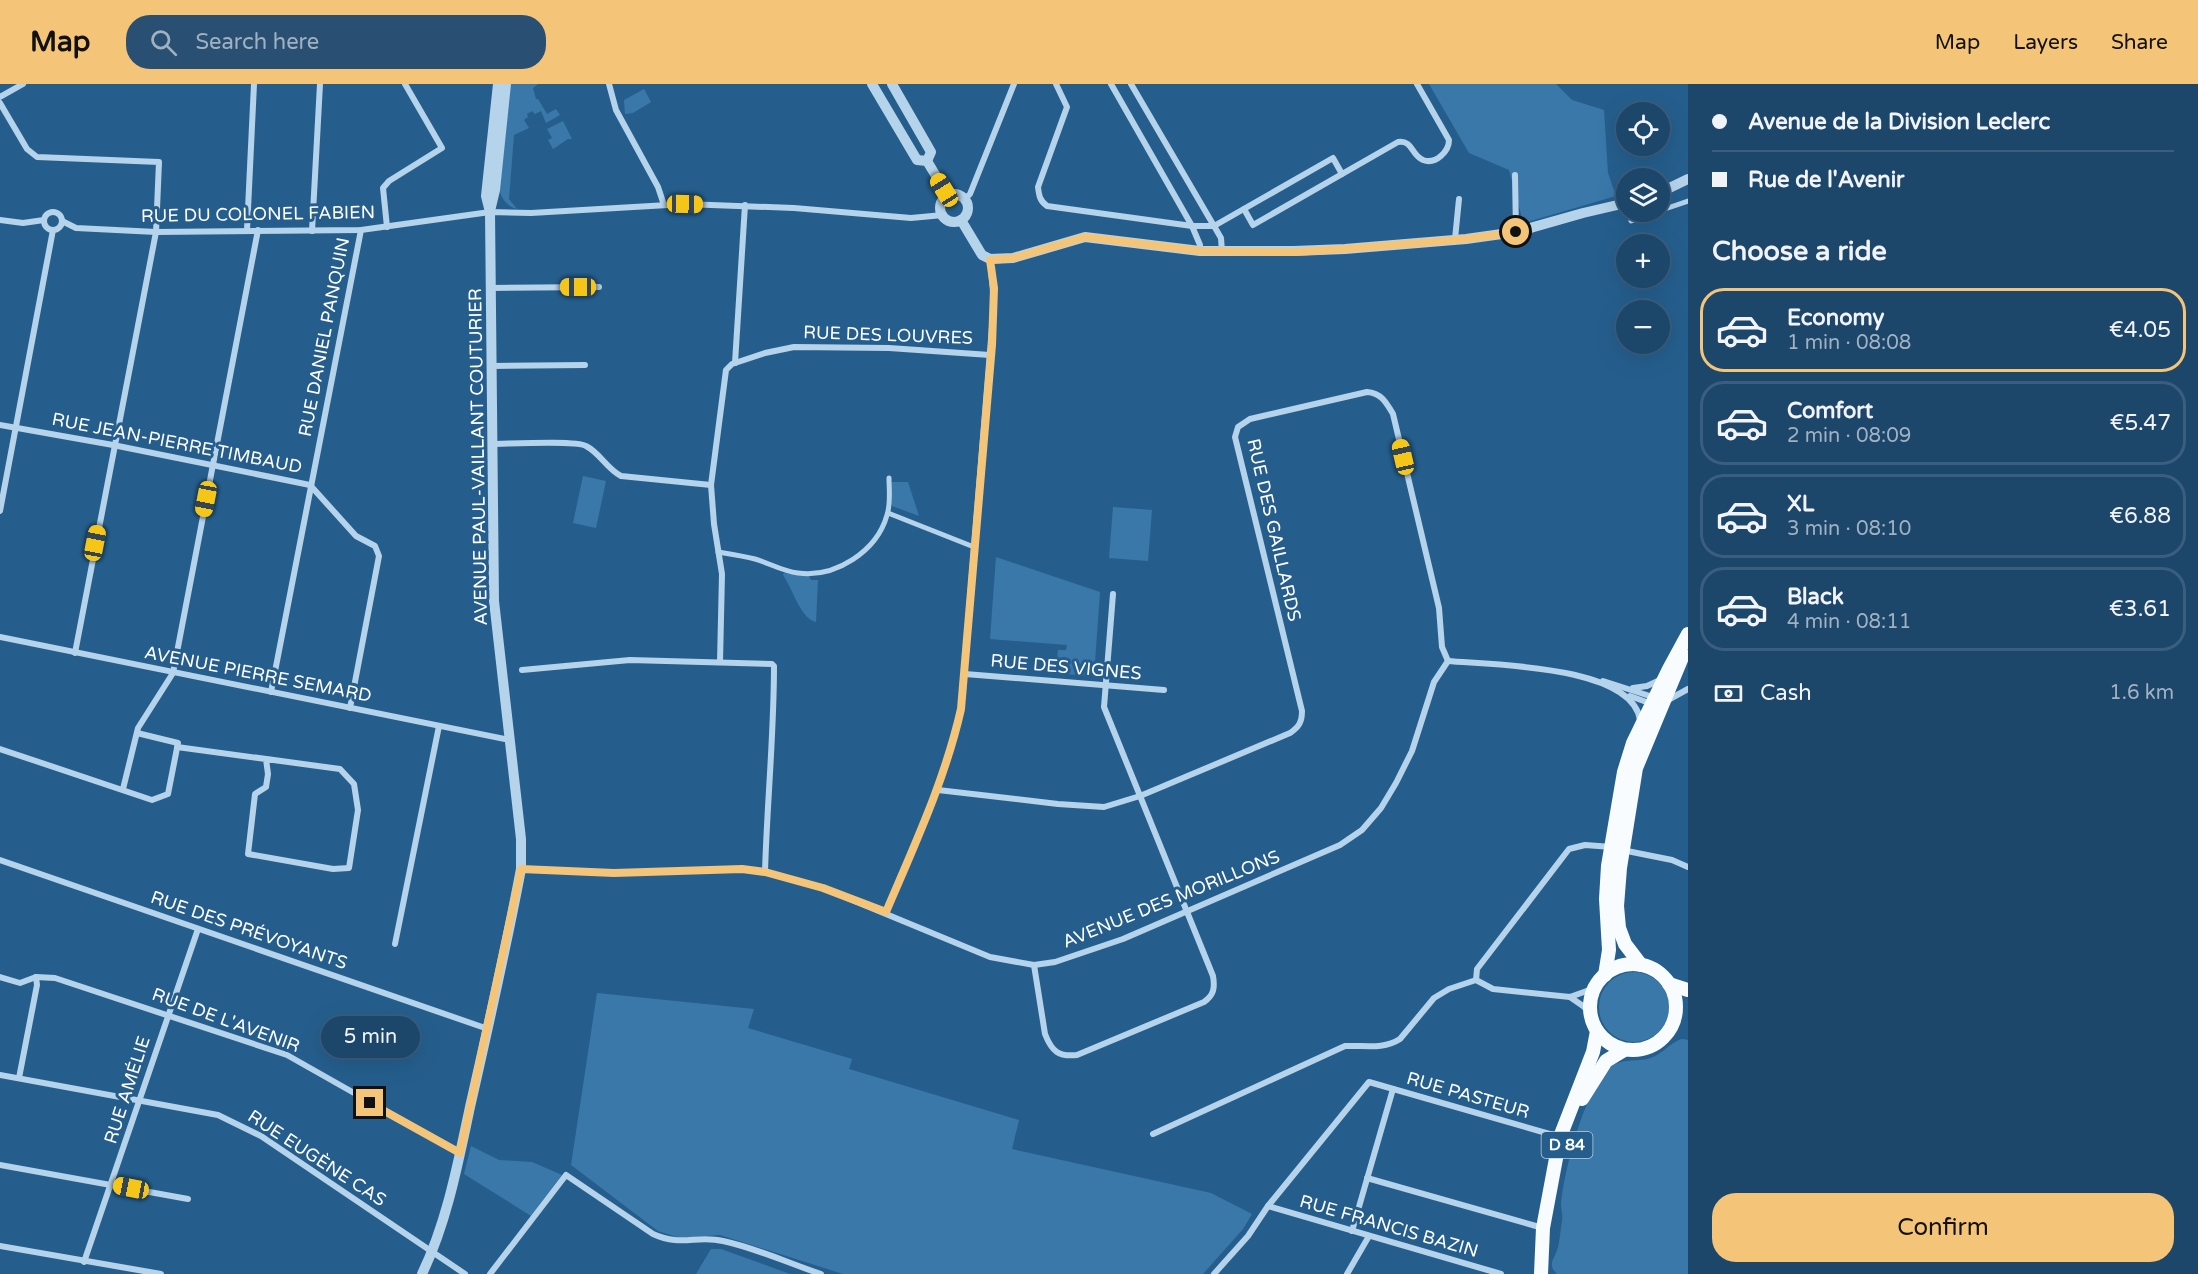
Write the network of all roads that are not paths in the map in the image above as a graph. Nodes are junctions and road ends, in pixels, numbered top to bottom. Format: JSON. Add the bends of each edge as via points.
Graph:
{"nodes":[{"id":1,"x":22,"y":84,"type":"edge"},
{"id":2,"x":254,"y":84,"type":"edge"},
{"id":3,"x":320,"y":84,"type":"edge"},
{"id":4,"x":405,"y":84,"type":"edge"},
{"id":5,"x":498,"y":84,"type":"edge"},
{"id":6,"x":506,"y":84,"type":"edge"},
{"id":7,"x":609,"y":84,"type":"edge"},
{"id":8,"x":872,"y":84,"type":"edge"},
{"id":9,"x":892,"y":84,"type":"edge"},
{"id":10,"x":1014,"y":84,"type":"edge"},
{"id":11,"x":1056,"y":84,"type":"edge"},
{"id":12,"x":1111,"y":84,"type":"edge"},
{"id":13,"x":1131,"y":84,"type":"edge"},
{"id":14,"x":1417,"y":84,"type":"edge"},
{"id":15,"x":0,"y":97,"type":"edge"},
{"id":16,"x":0,"y":103,"type":"edge"},
{"id":17,"x":927,"y":161,"type":"junction"},
{"id":18,"x":1342,"y":174,"type":"junction"},
{"id":19,"x":1515,"y":175,"type":"dead end"},
{"id":20,"x":1688,"y":179,"type":"edge"},
{"id":21,"x":1670,"y":188,"type":"edge"},
{"id":22,"x":948,"y":196,"type":"junction"},
{"id":23,"x":965,"y":199,"type":"junction"},
{"id":24,"x":1459,"y":199,"type":"dead end"},
{"id":25,"x":1688,"y":201,"type":"edge"},
{"id":26,"x":664,"y":205,"type":"junction"},
{"id":27,"x":745,"y":205,"type":"junction"},
{"id":28,"x":1616,"y":205,"type":"edge"},
{"id":29,"x":1670,"y":207,"type":"edge"},
{"id":30,"x":1244,"y":209,"type":"junction"},
{"id":31,"x":490,"y":212,"type":"junction"},
{"id":32,"x":943,"y":215,"type":"junction"},
{"id":33,"x":0,"y":220,"type":"edge"},
{"id":34,"x":44,"y":220,"type":"junction"},
{"id":35,"x":961,"y":220,"type":"junction"},
{"id":36,"x":62,"y":221,"type":"junction"},
{"id":37,"x":1192,"y":226,"type":"junction"},
{"id":38,"x":1214,"y":226,"type":"junction"},
{"id":39,"x":387,"y":227,"type":"junction"},
{"id":40,"x":53,"y":230,"type":"junction"},
{"id":41,"x":247,"y":230,"type":"junction"},
{"id":42,"x":258,"y":230,"type":"junction"},
{"id":43,"x":361,"y":230,"type":"junction"},
{"id":44,"x":156,"y":231,"type":"junction"},
{"id":45,"x":312,"y":231,"type":"junction"},
{"id":46,"x":1516,"y":232,"type":"junction"},
{"id":47,"x":1455,"y":239,"type":"junction"},
{"id":48,"x":1200,"y":251,"type":"junction"},
{"id":49,"x":1222,"y":252,"type":"junction"},
{"id":50,"x":990,"y":260,"type":"junction"},
{"id":51,"x":599,"y":287,"type":"dead end"},
{"id":52,"x":490,"y":288,"type":"junction"},
{"id":53,"x":990,"y":355,"type":"junction"},
{"id":54,"x":735,"y":363,"type":"junction"},
{"id":55,"x":585,"y":365,"type":"dead end"},
{"id":56,"x":491,"y":366,"type":"junction"},
{"id":57,"x":0,"y":425,"type":"edge"},
{"id":58,"x":16,"y":428,"type":"junction"},
{"id":59,"x":492,"y":444,"type":"junction"},
{"id":60,"x":114,"y":445,"type":"junction"},
{"id":61,"x":212,"y":465,"type":"junction"},
{"id":62,"x":889,"y":478,"type":"dead end"},
{"id":63,"x":310,"y":485,"type":"junction"},
{"id":64,"x":711,"y":485,"type":"junction"},
{"id":65,"x":0,"y":511,"type":"edge"},
{"id":66,"x":888,"y":513,"type":"junction"},
{"id":67,"x":974,"y":547,"type":"junction"},
{"id":68,"x":718,"y":552,"type":"junction"},
{"id":69,"x":1113,"y":594,"type":"dead end"},
{"id":70,"x":1688,"y":634,"type":"edge"},
{"id":71,"x":0,"y":637,"type":"edge"},
{"id":72,"x":1688,"y":642,"type":"edge"},
{"id":73,"x":75,"y":653,"type":"junction"},
{"id":74,"x":720,"y":662,"type":"junction"},
{"id":75,"x":1448,"y":662,"type":"junction"},
{"id":76,"x":522,"y":670,"type":"dead end"},
{"id":77,"x":173,"y":673,"type":"junction"},
{"id":78,"x":965,"y":674,"type":"junction"},
{"id":79,"x":1666,"y":675,"type":"junction"},
{"id":80,"x":1590,"y":678,"type":"junction"},
{"id":81,"x":1105,"y":685,"type":"junction"},
{"id":82,"x":1630,"y":688,"type":"junction"},
{"id":83,"x":1688,"y":689,"type":"edge"},
{"id":84,"x":1164,"y":690,"type":"dead end"},
{"id":85,"x":1616,"y":690,"type":"junction"},
{"id":86,"x":271,"y":692,"type":"junction"},
{"id":87,"x":1657,"y":701,"type":"junction"},
{"id":88,"x":350,"y":708,"type":"junction"},
{"id":89,"x":439,"y":726,"type":"junction"},
{"id":90,"x":1641,"y":727,"type":"junction"},
{"id":91,"x":137,"y":732,"type":"junction"},
{"id":92,"x":510,"y":740,"type":"junction"},
{"id":93,"x":177,"y":747,"type":"junction"},
{"id":94,"x":0,"y":748,"type":"edge"},
{"id":95,"x":266,"y":759,"type":"junction"},
{"id":96,"x":123,"y":789,"type":"junction"},
{"id":97,"x":938,"y":789,"type":"junction"},
{"id":98,"x":1140,"y":796,"type":"junction"},
{"id":99,"x":1617,"y":849,"type":"junction"},
{"id":100,"x":0,"y":860,"type":"edge"},
{"id":101,"x":1688,"y":867,"type":"edge"},
{"id":102,"x":521,"y":869,"type":"junction"},
{"id":103,"x":765,"y":872,"type":"junction"},
{"id":104,"x":886,"y":912,"type":"junction"},
{"id":105,"x":1187,"y":912,"type":"junction"},
{"id":106,"x":198,"y":929,"type":"junction"},
{"id":107,"x":395,"y":944,"type":"dead end"},
{"id":108,"x":1034,"y":964,"type":"junction"},
{"id":109,"x":1641,"y":965,"type":"junction"},
{"id":110,"x":1605,"y":975,"type":"junction"},
{"id":111,"x":0,"y":977,"type":"edge"},
{"id":112,"x":36,"y":977,"type":"junction"},
{"id":113,"x":1476,"y":980,"type":"junction"},
{"id":114,"x":1669,"y":984,"type":"junction"},
{"id":115,"x":1595,"y":988,"type":"junction"},
{"id":116,"x":1688,"y":990,"type":"edge"},
{"id":117,"x":1570,"y":997,"type":"junction"},
{"id":118,"x":1688,"y":1011,"type":"edge"},
{"id":119,"x":168,"y":1014,"type":"junction"},
{"id":120,"x":1591,"y":1014,"type":"junction"},
{"id":121,"x":1674,"y":1020,"type":"junction"},
{"id":122,"x":488,"y":1029,"type":"junction"},
{"id":123,"x":1597,"y":1030,"type":"junction"},
{"id":124,"x":1624,"y":1050,"type":"junction"},
{"id":125,"x":0,"y":1075,"type":"edge"},
{"id":126,"x":19,"y":1078,"type":"junction"},
{"id":127,"x":1393,"y":1089,"type":"junction"},
{"id":128,"x":139,"y":1100,"type":"junction"},
{"id":129,"x":1153,"y":1134,"type":"dead end"},
{"id":130,"x":1560,"y":1137,"type":"junction"},
{"id":131,"x":460,"y":1153,"type":"junction"},
{"id":132,"x":0,"y":1164,"type":"edge"},
{"id":133,"x":1367,"y":1178,"type":"junction"},
{"id":134,"x":111,"y":1185,"type":"junction"},
{"id":135,"x":188,"y":1199,"type":"dead end"},
{"id":136,"x":1268,"y":1206,"type":"junction"},
{"id":137,"x":1544,"y":1228,"type":"junction"},
{"id":138,"x":1352,"y":1231,"type":"junction"},
{"id":139,"x":1369,"y":1236,"type":"junction"},
{"id":140,"x":0,"y":1246,"type":"edge"},
{"id":141,"x":433,"y":1252,"type":"junction"},
{"id":142,"x":1543,"y":1258,"type":"junction"},
{"id":143,"x":84,"y":1262,"type":"junction"},
{"id":144,"x":160,"y":1274,"type":"edge"},
{"id":145,"x":422,"y":1274,"type":"edge"},
{"id":146,"x":465,"y":1274,"type":"edge"},
{"id":147,"x":490,"y":1274,"type":"edge"},
{"id":148,"x":821,"y":1274,"type":"edge"},
{"id":149,"x":1215,"y":1274,"type":"edge"},
{"id":150,"x":1347,"y":1274,"type":"edge"},
{"id":151,"x":1501,"y":1274,"type":"edge"},
{"id":152,"x":1541,"y":1274,"type":"edge"}],
"edges":[{"from":1,"to":15,"type":"street"},
{"from":2,"to":41,"type":"street"},
{"from":3,"to":45,"type":"street"},
{"from":4,"to":39,"type":"street","via":[[442,148],[383,188]]},
{"from":5,"to":31,"type":"street","via":[[487,186]]},
{"from":6,"to":31,"type":"street"},
{"from":7,"to":26,"type":"street","via":[[616,110]]},
{"from":8,"to":17,"type":"street","via":[[917,160]]},
{"from":9,"to":17,"type":"street","via":[[931,152]]},
{"from":10,"to":23,"type":"street"},
{"from":11,"to":37,"type":"street","via":[[1067,107],[1038,188],[1042,203]]},
{"from":12,"to":37,"type":"street"},
{"from":13,"to":38,"type":"street"},
{"from":14,"to":18,"type":"street","via":[[1449,140],[1445,154],[1424,160],[1410,144],[1398,142]]},
{"from":16,"to":44,"type":"street","via":[[27,150],[37,157],[159,162]]},
{"from":17,"to":22,"type":"street"},
{"from":18,"to":30,"type":"street","via":[[1253,225]]},
{"from":18,"to":30,"type":"street","via":[[1333,158]]},
{"from":19,"to":46,"type":"street"},
{"from":20,"to":21,"type":"street"},
{"from":22,"to":23,"type":"street","via":[[957,194]]},
{"from":22,"to":32,"type":"street","via":[[941,207]]},
{"from":23,"to":35,"type":"street","via":[[968,210]]},
{"from":24,"to":47,"type":"street"},
{"from":25,"to":29,"type":"street"},
{"from":26,"to":27,"type":"street","name":"RUE DU COLONEL FABIEN"},
{"from":26,"to":31,"type":"street","name":"RUE DU COLONEL FABIEN"},
{"from":27,"to":32,"type":"street","name":"RUE DU COLONEL FABIEN","via":[[911,218]]},
{"from":27,"to":54,"type":"street"},
{"from":28,"to":46,"type":"street"},
{"from":30,"to":38,"type":"street"},
{"from":31,"to":39,"type":"street","name":"RUE DU COLONEL FABIEN"},
{"from":31,"to":52,"type":"street","name":"AVENUE PAUL-VAILLANT COUTURIER"},
{"from":32,"to":35,"type":"street","via":[[949,220]]},
{"from":33,"to":34,"type":"street","name":"RUE DU COLONEL FABIEN"},
{"from":34,"to":36,"type":"street","name":"RUE DU COLONEL FABIEN","via":[[54,212],[60,214]]},
{"from":34,"to":40,"type":"street"},
{"from":35,"to":50,"type":"street","via":[[982,255]]},
{"from":36,"to":40,"type":"street"},
{"from":36,"to":44,"type":"street","name":"RUE DU COLONEL FABIEN","via":[[76,228]]},
{"from":37,"to":38,"type":"street"},
{"from":37,"to":48,"type":"street"},
{"from":38,"to":49,"type":"street","via":[[1221,238]]},
{"from":39,"to":43,"type":"street","name":"RUE DU COLONEL FABIEN"},
{"from":40,"to":58,"type":"street"},
{"from":41,"to":42,"type":"street","name":"RUE DU COLONEL FABIEN"},
{"from":41,"to":44,"type":"street","name":"RUE DU COLONEL FABIEN"},
{"from":42,"to":45,"type":"street","name":"RUE DU COLONEL FABIEN"},
{"from":42,"to":61,"type":"street"},
{"from":43,"to":45,"type":"street","name":"RUE DU COLONEL FABIEN"},
{"from":43,"to":63,"type":"street","name":"RUE DANIEL PANQUIN"},
{"from":44,"to":60,"type":"street"},
{"from":46,"to":47,"type":"street"},
{"from":47,"to":49,"type":"street","via":[[1345,249]]},
{"from":48,"to":49,"type":"street"},
{"from":48,"to":50,"type":"street","via":[[1085,237],[1014,258]]},
{"from":50,"to":53,"type":"street","via":[[994,295]]},
{"from":51,"to":52,"type":"street"},
{"from":52,"to":56,"type":"street","name":"AVENUE PAUL-VAILLANT COUTURIER"},
{"from":53,"to":54,"type":"street","name":"RUE DES LOUVRES","via":[[794,347]]},
{"from":53,"to":67,"type":"street"},
{"from":54,"to":64,"type":"street","via":[[726,369]]},
{"from":55,"to":56,"type":"street"},
{"from":56,"to":59,"type":"street","name":"AVENUE PAUL-VAILLANT COUTURIER"},
{"from":57,"to":58,"type":"street","name":"RUE JEAN-PIERRE TIMBAUD"},
{"from":58,"to":60,"type":"street","name":"RUE JEAN-PIERRE TIMBAUD"},
{"from":58,"to":65,"type":"street"},
{"from":59,"to":64,"type":"street","via":[[581,443],[621,476]]},
{"from":59,"to":92,"type":"street","name":"AVENUE PAUL-VAILLANT COUTURIER","via":[[494,601]]},
{"from":60,"to":61,"type":"street","name":"RUE JEAN-PIERRE TIMBAUD"},
{"from":60,"to":73,"type":"street"},
{"from":61,"to":63,"type":"street","name":"RUE JEAN-PIERRE TIMBAUD"},
{"from":61,"to":77,"type":"street"},
{"from":62,"to":66,"type":"street"},
{"from":63,"to":86,"type":"street","name":"RUE DANIEL PANQUIN"},
{"from":63,"to":88,"type":"street","name":"RUE JEAN-PIERRE TIMBAUD","via":[[356,536],[375,546],[379,556]]},
{"from":64,"to":68,"type":"street"},
{"from":66,"to":67,"type":"street"},
{"from":66,"to":68,"type":"street","via":[[867,548],[833,570],[799,573]]},
{"from":67,"to":78,"type":"street"},
{"from":68,"to":74,"type":"street","via":[[722,574]]},
{"from":69,"to":81,"type":"street"},
{"from":70,"to":79,"type":"main road"},
{"from":71,"to":73,"type":"street","name":"AVENUE PIERRE SEMARD"},
{"from":72,"to":87,"type":"main road"},
{"from":73,"to":77,"type":"street","name":"AVENUE PIERRE SEMARD"},
{"from":74,"to":76,"type":"street","via":[[630,660]]},
{"from":74,"to":103,"type":"street","via":[[774,666]]},
{"from":75,"to":80,"type":"street","via":[[1547,669]]},
{"from":75,"to":98,"type":"street","name":"RUE DES GAILLARDS","via":[[1393,414],[1381,397],[1367,392],[1250,419],[1238,427],[1235,437],[1302,720],[1290,733]]},
{"from":75,"to":105,"type":"street","name":"AVENUE DES MORILLONS","via":[[1434,682],[1412,751],[1396,783],[1362,830],[1340,845]]},
{"from":77,"to":86,"type":"street","name":"AVENUE PIERRE SEMARD"},
{"from":77,"to":91,"type":"street"},
{"from":78,"to":81,"type":"street","name":"RUE DES VIGNES"},
{"from":78,"to":97,"type":"street","via":[[957,729]]},
{"from":79,"to":82,"type":"street","via":[[1647,686]]},
{"from":79,"to":87,"type":"main road"},
{"from":80,"to":82,"type":"street"},
{"from":80,"to":85,"type":"street"},
{"from":81,"to":84,"type":"street","name":"RUE DES VIGNES"},
{"from":81,"to":98,"type":"street","via":[[1104,706]]},
{"from":82,"to":87,"type":"street"},
{"from":83,"to":87,"type":"street"},
{"from":85,"to":87,"type":"street"},
{"from":85,"to":90,"type":"street","via":[[1636,705]]},
{"from":86,"to":88,"type":"street","name":"AVENUE PIERRE SEMARD"},
{"from":87,"to":90,"type":"main road"},
{"from":87,"to":99,"type":"main road"},
{"from":88,"to":89,"type":"street","name":"AVENUE PIERRE SEMARD"},
{"from":89,"to":92,"type":"street","name":"AVENUE PIERRE SEMARD"},
{"from":89,"to":107,"type":"street"},
{"from":90,"to":99,"type":"main road","via":[[1625,764]]},
{"from":91,"to":93,"type":"street","via":[[178,743]]},
{"from":91,"to":96,"type":"street"},
{"from":92,"to":102,"type":"street","name":"AVENUE PAUL-VAILLANT COUTURIER"},
{"from":93,"to":95,"type":"street"},
{"from":93,"to":96,"type":"street","via":[[168,794],[152,800]]},
{"from":94,"to":96,"type":"street"},
{"from":95,"to":95,"type":"street","via":[[340,769],[354,784],[358,810],[349,868],[333,869],[248,854],[255,794],[266,787]]},
{"from":97,"to":98,"type":"street","via":[[1104,807]]},
{"from":97,"to":104,"type":"street"},
{"from":98,"to":105,"type":"street"},
{"from":99,"to":101,"type":"street"},
{"from":99,"to":109,"type":"main road","via":[[1619,928],[1625,944]]},
{"from":99,"to":110,"type":"main road","via":[[1606,885],[1610,950]]},
{"from":99,"to":113,"type":"street","via":[[1585,845],[1569,849],[1477,969]]},
{"from":100,"to":106,"type":"street","name":"RUE DES PRÉVOYANTS"},
{"from":102,"to":103,"type":"street","name":"AVENUE DES MORILLONS"},
{"from":102,"to":122,"type":"street","name":"AVENUE PAUL-VAILLANT COUTURIER"},
{"from":103,"to":104,"type":"street","name":"AVENUE DES MORILLONS","via":[[823,888]]},
{"from":104,"to":108,"type":"street","name":"AVENUE DES MORILLONS","via":[[990,957]]},
{"from":105,"to":108,"type":"street","name":"AVENUE DES MORILLONS","via":[[1123,939],[1055,962]]},
{"from":105,"to":108,"type":"street","via":[[1213,976],[1215,988],[1210,997],[1077,1055],[1066,1056],[1049,1045]]},
{"from":106,"to":119,"type":"street","name":"RUE AMÉLIE"},
{"from":106,"to":122,"type":"street","name":"RUE DES PRÉVOYANTS"},
{"from":109,"to":110,"type":"main road","via":[[1622,966]]},
{"from":109,"to":114,"type":"main road","via":[[1658,972]]},
{"from":110,"to":115,"type":"main road"},
{"from":111,"to":112,"type":"street","name":"RUE DE L'AVENIR","via":[[21,982]]},
{"from":112,"to":119,"type":"street","name":"RUE DE L'AVENIR","via":[[55,978]]},
{"from":112,"to":126,"type":"street"},
{"from":113,"to":117,"type":"street","via":[[1493,989]]},
{"from":113,"to":129,"type":"street","via":[[1434,998],[1392,1044],[1344,1046]]},
{"from":114,"to":116,"type":"main road"},
{"from":114,"to":121,"type":"main road","via":[[1676,1002]]},
{"from":115,"to":117,"type":"street"},
{"from":115,"to":120,"type":"main road"},
{"from":117,"to":120,"type":"street"},
{"from":118,"to":121,"type":"main road"},
{"from":119,"to":128,"type":"street","name":"RUE AMÉLIE"},
{"from":119,"to":131,"type":"street","name":"RUE DE L'AVENIR","via":[[287,1055]]},
{"from":120,"to":123,"type":"main road"},
{"from":121,"to":124,"type":"main road","via":[[1656,1044]]},
{"from":122,"to":131,"type":"street","name":"AVENUE PAUL-VAILLANT COUTURIER"},
{"from":123,"to":124,"type":"main road","via":[[1609,1043]]},
{"from":123,"to":130,"type":"main road","number":"D 84","via":[[1593,1052]]},
{"from":124,"to":142,"type":"main road","number":"D 84","via":[[1606,1061],[1580,1103]]},
{"from":125,"to":126,"type":"street","name":"RUE EUGÈNE CAS"},
{"from":126,"to":128,"type":"street","name":"RUE EUGÈNE CAS"},
{"from":127,"to":130,"type":"street","name":"RUE PASTEUR"},
{"from":127,"to":133,"type":"street"},
{"from":127,"to":136,"type":"street","name":"RUE PASTEUR","via":[[1369,1082]]},
{"from":128,"to":134,"type":"street","name":"RUE AMÉLIE"},
{"from":128,"to":141,"type":"street","name":"RUE EUGÈNE CAS","via":[[218,1115],[261,1136]]},
{"from":130,"to":137,"type":"main road","number":"D 84"},
{"from":131,"to":141,"type":"street","name":"AVENUE PAUL-VAILLANT COUTURIER"},
{"from":132,"to":134,"type":"street"},
{"from":133,"to":137,"type":"street"},
{"from":133,"to":138,"type":"street"},
{"from":134,"to":135,"type":"street"},
{"from":134,"to":143,"type":"street","name":"RUE AMÉLIE"},
{"from":136,"to":138,"type":"street","name":"RUE FRANCIS BAZIN"},
{"from":136,"to":149,"type":"street"},
{"from":137,"to":142,"type":"main road"},
{"from":138,"to":139,"type":"street","name":"RUE FRANCIS BAZIN"},
{"from":139,"to":150,"type":"street"},
{"from":139,"to":151,"type":"street","name":"RUE FRANCIS BAZIN"},
{"from":140,"to":143,"type":"street"},
{"from":141,"to":145,"type":"street","name":"AVENUE PAUL-VAILLANT COUTURIER"},
{"from":141,"to":146,"type":"street","name":"RUE EUGÈNE CAS"},
{"from":142,"to":152,"type":"main road","number":"D 84"},
{"from":143,"to":144,"type":"street"},
{"from":147,"to":148,"type":"street","via":[[566,1175],[665,1240],[721,1240]]}]}
